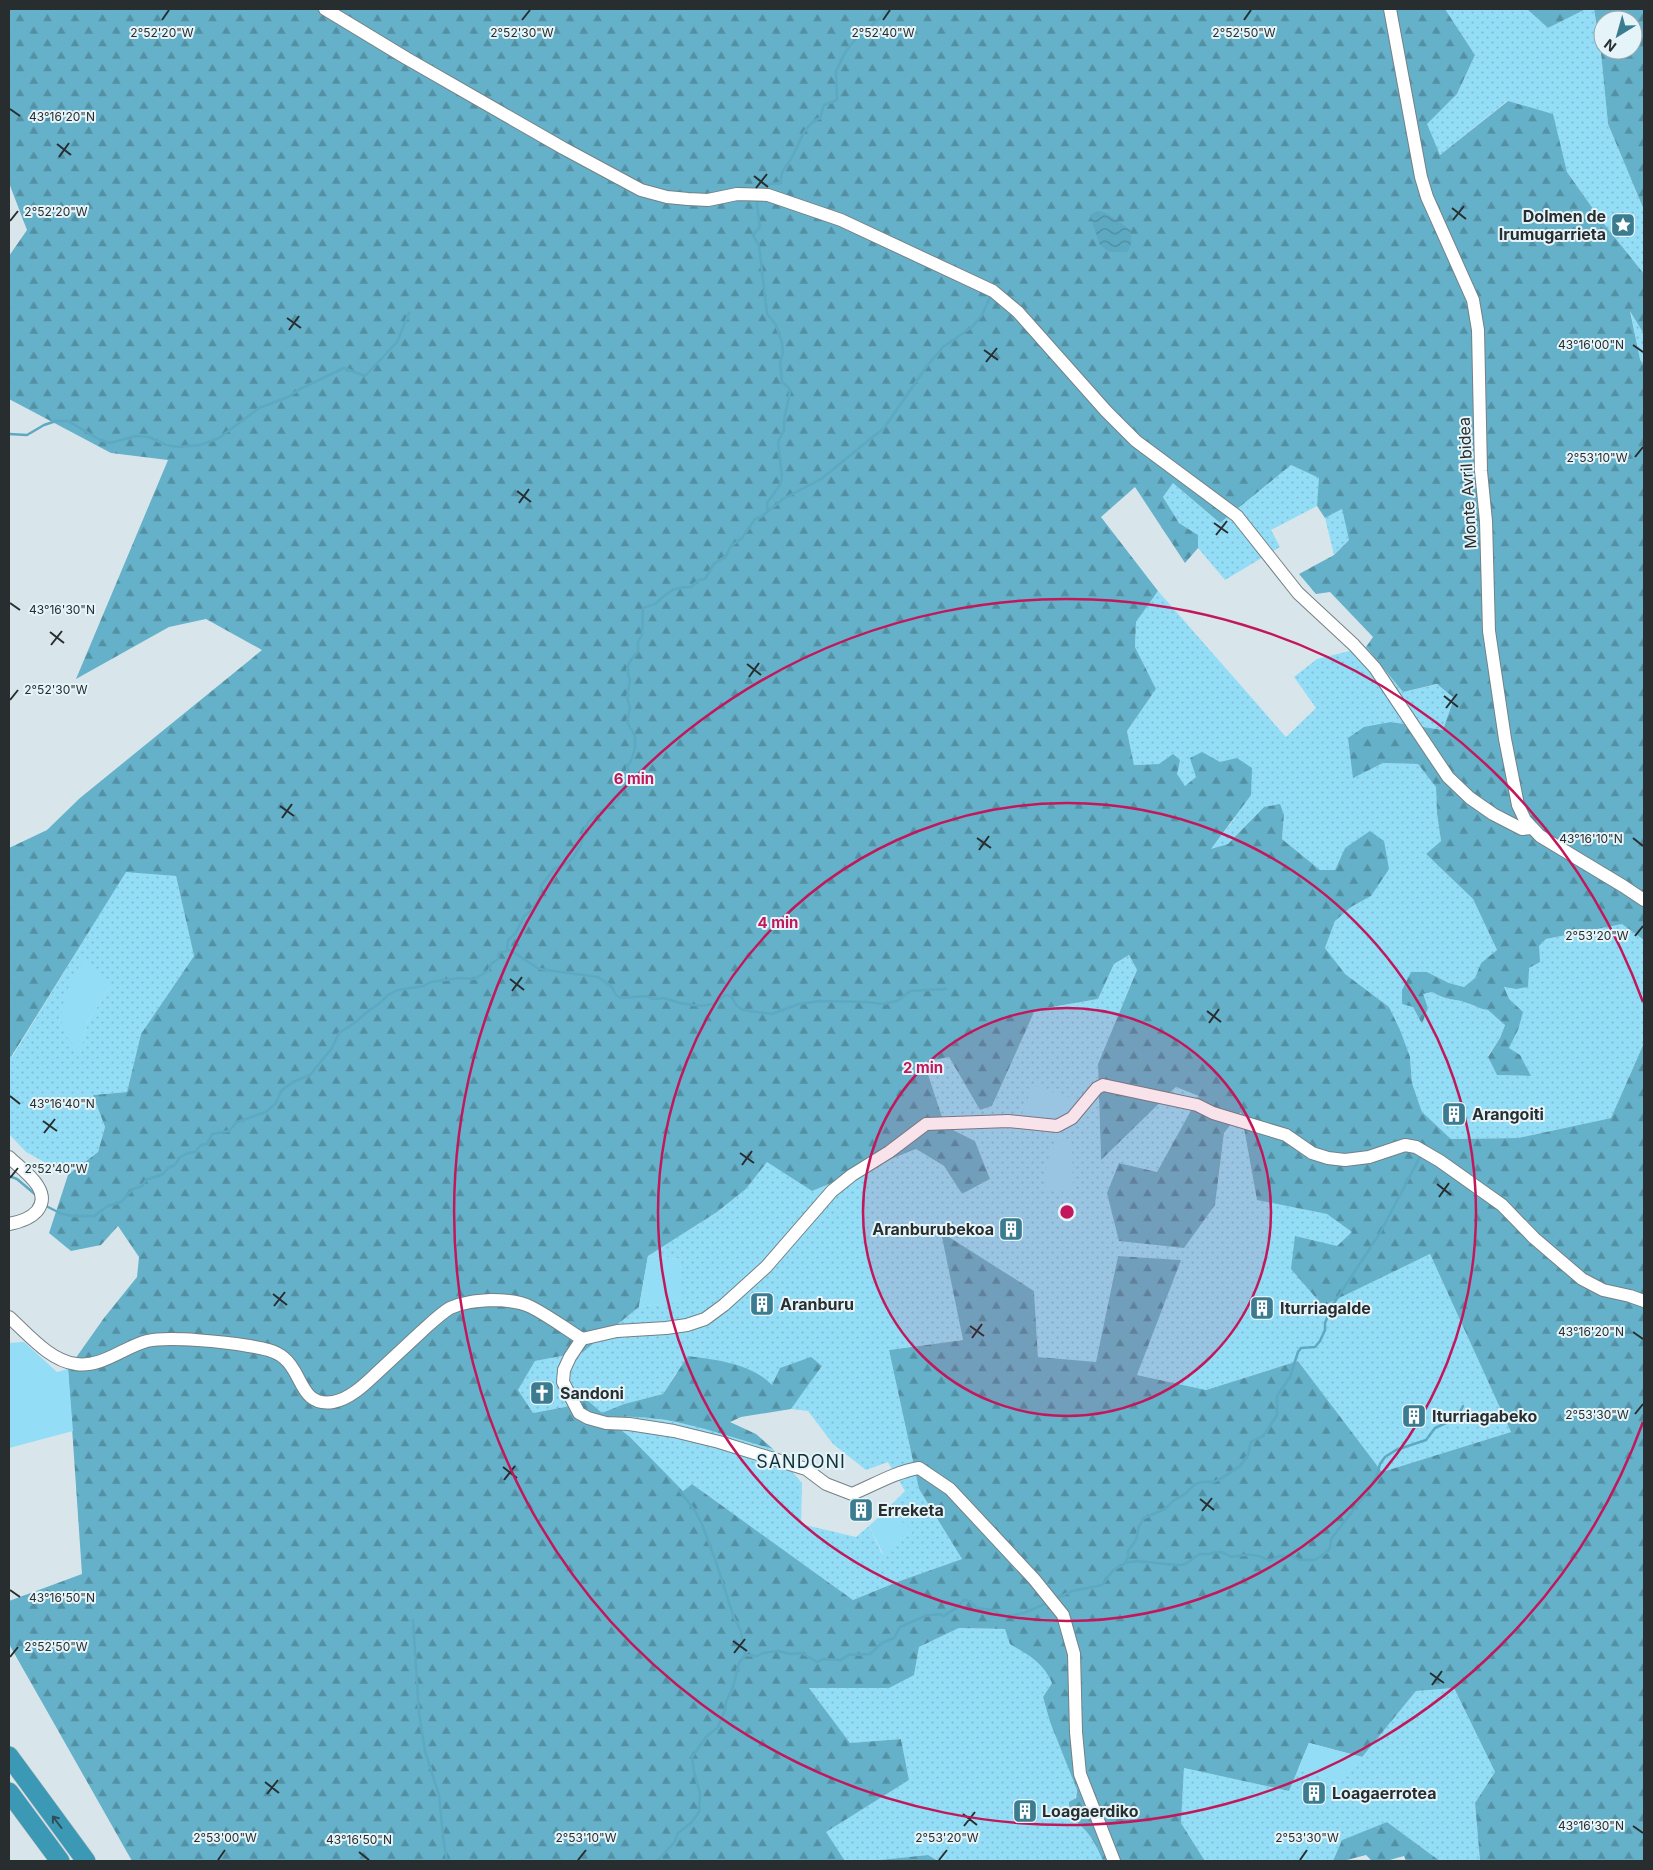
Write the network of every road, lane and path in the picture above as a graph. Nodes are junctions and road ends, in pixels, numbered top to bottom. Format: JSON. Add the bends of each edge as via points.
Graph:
{"nodes":[{"id":1,"x":325,"y":9,"type":"edge"},
{"id":2,"x":1390,"y":9,"type":"edge"},
{"id":3,"x":1532,"y":828,"type":"junction"},
{"id":4,"x":1644,"y":900,"type":"edge"},
{"id":5,"x":9,"y":1157,"type":"edge"},
{"id":6,"x":9,"y":1224,"type":"edge"},
{"id":7,"x":1644,"y":1301,"type":"edge"},
{"id":8,"x":9,"y":1317,"type":"edge"},
{"id":9,"x":582,"y":1339,"type":"junction"},
{"id":10,"x":9,"y":1756,"type":"edge"},
{"id":11,"x":9,"y":1792,"type":"edge"},
{"id":12,"x":60,"y":1861,"type":"edge"},
{"id":13,"x":86,"y":1861,"type":"edge"},
{"id":14,"x":1114,"y":1861,"type":"edge"}],
"edges":[{"from":1,"to":3,"type":"street","via":[[641,190],[667,197],[708,200],[738,194],[768,195],[841,220],[993,291],[1018,312],[1136,440],[1237,516],[1298,593],[1375,668],[1448,777],[1493,814],[1522,829]]},
{"from":2,"to":3,"type":"street","name":"Monte Avril bidea","via":[[1421,177],[1476,312],[1489,631],[1513,785],[1518,805]]},
{"from":3,"to":4,"type":"street","name":"Monte Avril bidea"},
{"from":5,"to":6,"type":"street","via":[[41,1190],[42,1203],[34,1214]]},
{"from":7,"to":9,"type":"street","via":[[1602,1290],[1582,1279],[1502,1205],[1416,1147],[1405,1145],[1369,1157],[1328,1158],[1312,1153],[1286,1136],[1196,1105],[1103,1085],[1072,1118],[1056,1126],[1008,1121],[926,1124],[832,1191],[766,1267],[705,1318],[687,1325],[617,1331]]},
{"from":8,"to":9,"type":"street","via":[[54,1355],[75,1364],[88,1365],[148,1341],[177,1339],[266,1349],[284,1358],[307,1394],[324,1403],[345,1399],[449,1309],[469,1301],[505,1300],[530,1307]]},
{"from":9,"to":14,"type":"street","via":[[564,1370],[563,1382],[579,1413],[588,1418],[674,1431],[720,1442],[806,1469],[826,1484],[852,1494],[902,1471],[919,1468],[950,1489],[1063,1615],[1074,1654],[1080,1774]]},
{"from":13,"to":10,"type":"highway","one_way":true},
{"from":11,"to":12,"type":"highway"}]}
